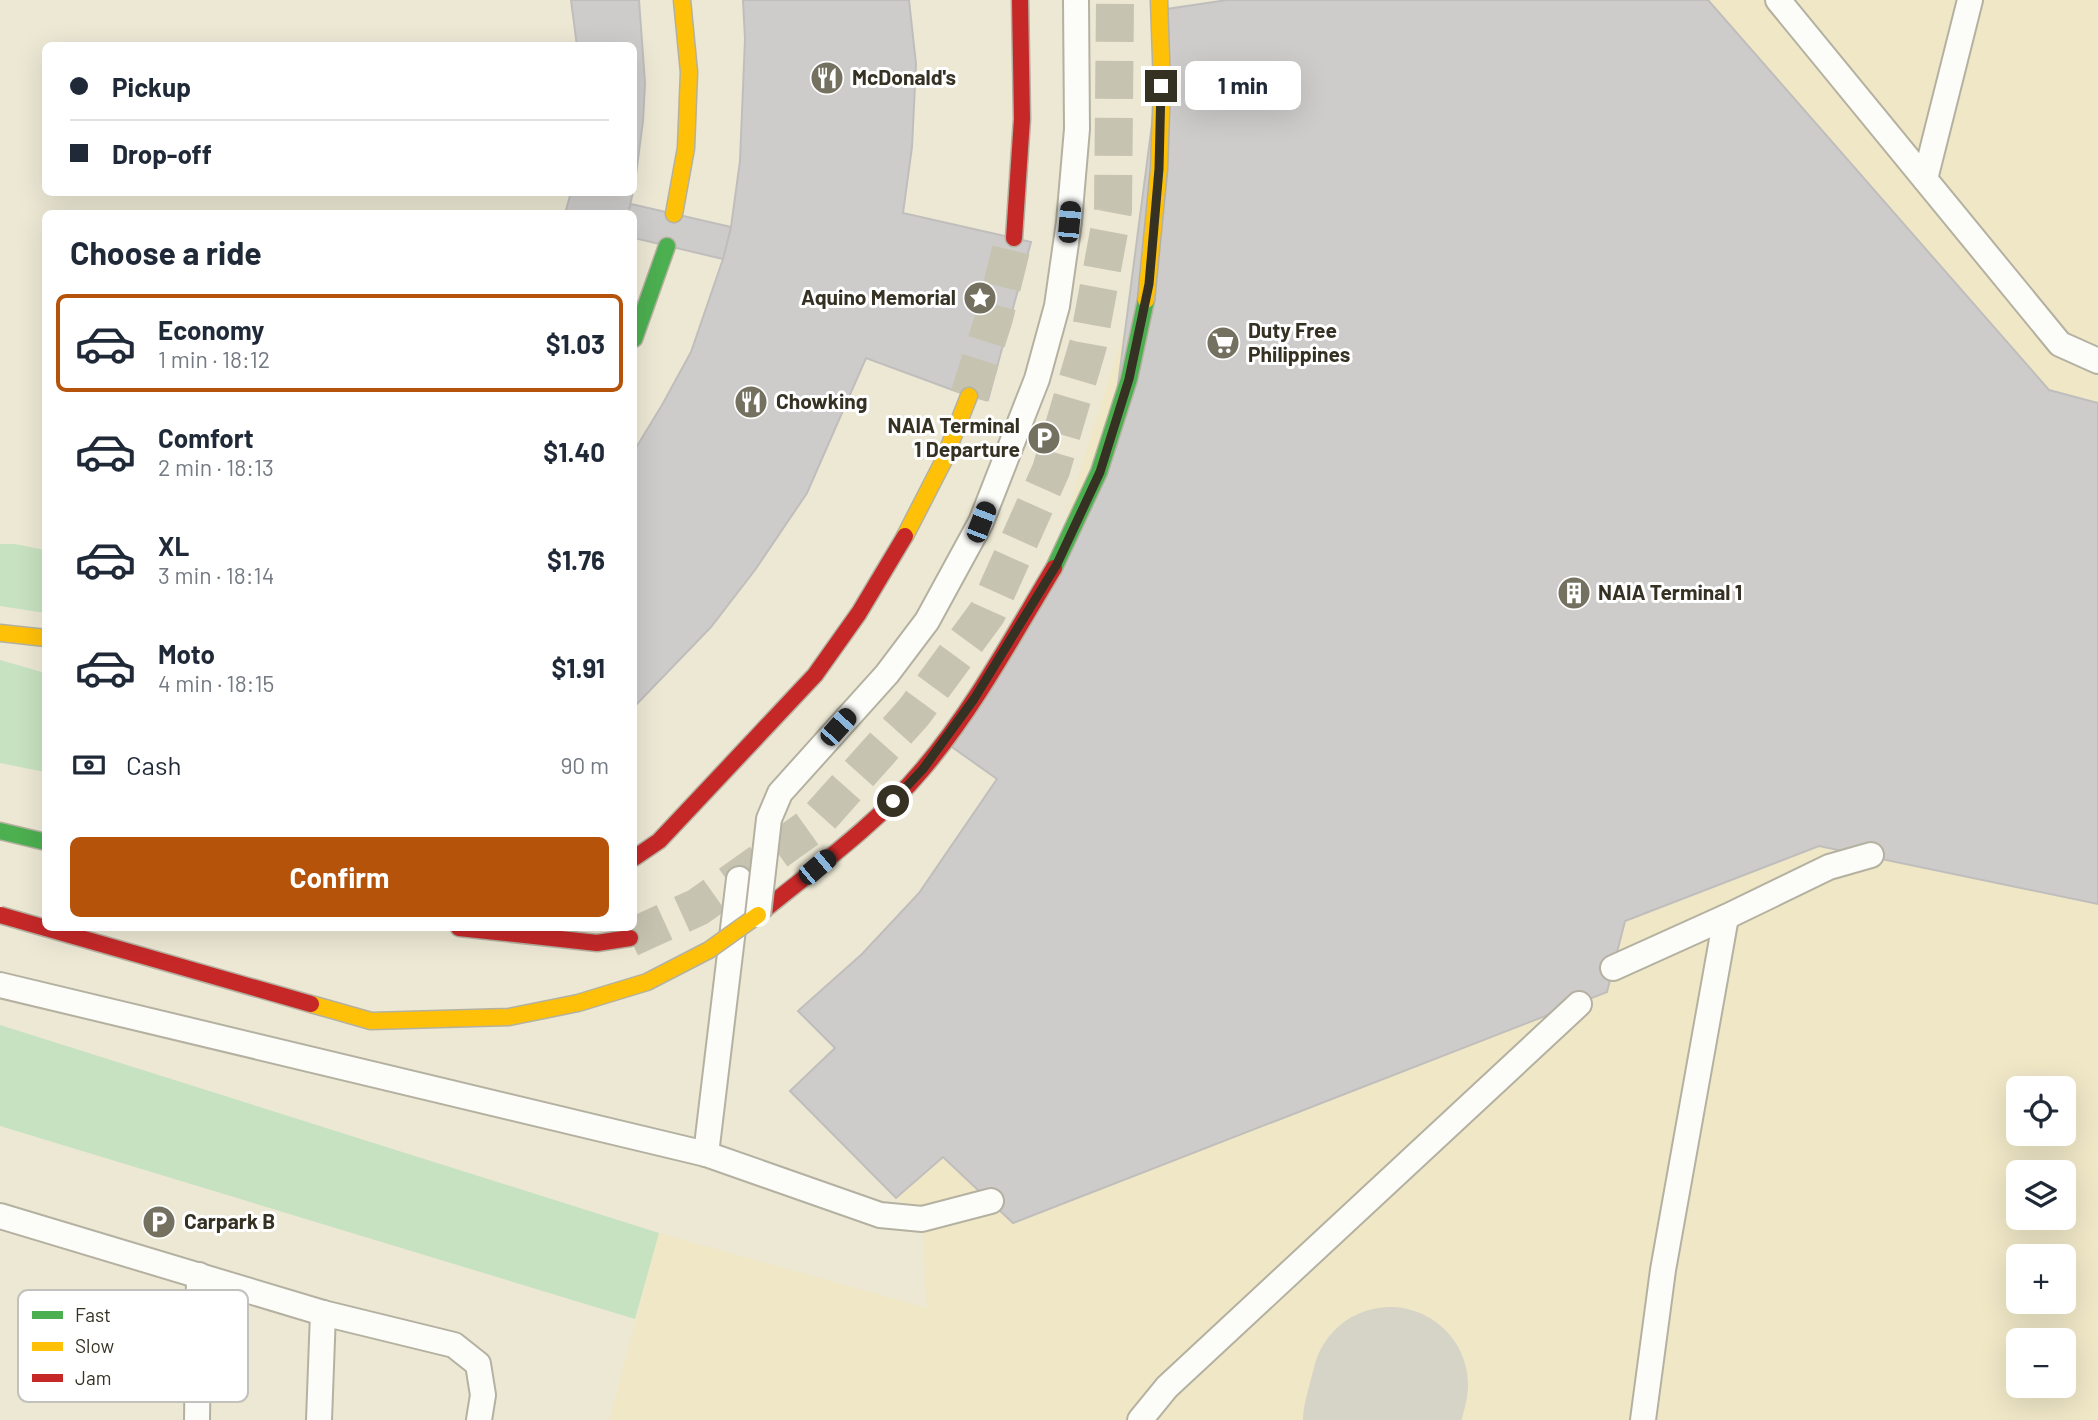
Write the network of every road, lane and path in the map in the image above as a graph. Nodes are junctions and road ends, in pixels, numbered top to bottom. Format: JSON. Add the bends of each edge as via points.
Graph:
{"nodes":[{"id":1,"x":682,"y":0,"type":"edge"},
{"id":2,"x":1020,"y":0,"type":"edge"},
{"id":3,"x":1076,"y":0,"type":"edge"},
{"id":4,"x":1159,"y":0,"type":"edge"},
{"id":5,"x":1778,"y":0,"type":"edge"},
{"id":6,"x":1970,"y":0,"type":"edge"},
{"id":7,"x":1925,"y":179,"type":"junction"},
{"id":8,"x":674,"y":214,"type":"dead end"},
{"id":9,"x":1014,"y":238,"type":"tunnel mouth"},
{"id":10,"x":667,"y":246,"type":"dead end"},
{"id":11,"x":637,"y":331,"type":"edge"},
{"id":12,"x":2098,"y":361,"type":"edge"},
{"id":13,"x":969,"y":397,"type":"tunnel mouth"},
{"id":14,"x":0,"y":633,"type":"edge"},
{"id":15,"x":42,"y":638,"type":"edge"},
{"id":16,"x":0,"y":831,"type":"edge"},
{"id":17,"x":42,"y":841,"type":"edge"},
{"id":18,"x":1871,"y":855,"type":"dead end"},
{"id":19,"x":637,"y":856,"type":"edge"},
{"id":20,"x":739,"y":878,"type":"dead end"},
{"id":21,"x":0,"y":915,"type":"edge"},
{"id":22,"x":758,"y":915,"type":"junction"},
{"id":23,"x":1726,"y":917,"type":"junction"},
{"id":24,"x":42,"y":927,"type":"edge"},
{"id":25,"x":56,"y":931,"type":"edge"},
{"id":26,"x":487,"y":931,"type":"edge"},
{"id":27,"x":630,"y":938,"type":"tunnel mouth"},
{"id":28,"x":1613,"y":968,"type":"dead end"},
{"id":29,"x":0,"y":985,"type":"edge"},
{"id":30,"x":1579,"y":1004,"type":"dead end"},
{"id":31,"x":706,"y":1154,"type":"junction"},
{"id":32,"x":990,"y":1201,"type":"dead end"},
{"id":33,"x":0,"y":1216,"type":"edge"},
{"id":34,"x":200,"y":1275,"type":"junction"},
{"id":35,"x":200,"y":1290,"type":"edge"},
{"id":36,"x":247,"y":1290,"type":"edge"},
{"id":37,"x":248,"y":1290,"type":"edge"},
{"id":38,"x":323,"y":1314,"type":"junction"},
{"id":39,"x":197,"y":1402,"type":"edge"},
{"id":40,"x":197,"y":1420,"type":"edge"},
{"id":41,"x":319,"y":1420,"type":"edge"},
{"id":42,"x":479,"y":1420,"type":"edge"},
{"id":43,"x":1140,"y":1420,"type":"edge"},
{"id":44,"x":1643,"y":1420,"type":"edge"}],
"edges":[{"from":1,"to":8,"type":"street","via":[[688,84],[685,148]]},
{"from":2,"to":9,"type":"street","via":[[1022,143]]},
{"from":3,"to":22,"type":"lane","bridge":true,"via":[[1077,129],[1069,222],[1057,306],[1037,379],[981,522],[927,621],[887,674],[780,793],[769,818]]},
{"from":4,"to":22,"type":"street","via":[[1159,169],[1149,284],[1129,379],[1100,472],[1057,564],[974,699],[923,769],[878,817]]},
{"from":5,"to":7,"type":"lane"},
{"from":6,"to":7,"type":"lane"},
{"from":7,"to":12,"type":"lane","via":[[2060,344]]},
{"from":10,"to":11,"type":"street"},
{"from":13,"to":19,"type":"street","via":[[943,463],[897,551],[816,675],[659,841]]},
{"from":14,"to":15,"type":"street"},
{"from":16,"to":17,"type":"street"},
{"from":18,"to":23,"type":"lane","via":[[1829,867]]},
{"from":20,"to":31,"type":"lane"},
{"from":21,"to":24,"type":"street","bridge":true},
{"from":22,"to":25,"type":"street","bridge":true,"via":[[709,950],[647,982],[578,1003],[509,1017],[371,1021]]},
{"from":23,"to":28,"type":"lane"},
{"from":23,"to":44,"type":"lane","via":[[1663,1270]]},
{"from":26,"to":27,"type":"street","via":[[597,943]]},
{"from":29,"to":31,"type":"lane"},
{"from":30,"to":43,"type":"lane","via":[[1167,1387]]},
{"from":31,"to":32,"type":"lane","via":[[880,1214],[922,1219]]},
{"from":33,"to":34,"type":"lane"},
{"from":34,"to":35,"type":"lane"},
{"from":34,"to":36,"type":"lane"},
{"from":37,"to":38,"type":"lane"},
{"from":38,"to":41,"type":"lane"},
{"from":38,"to":42,"type":"lane","via":[[454,1345],[478,1364],[483,1395]]},
{"from":39,"to":40,"type":"lane"}]}
